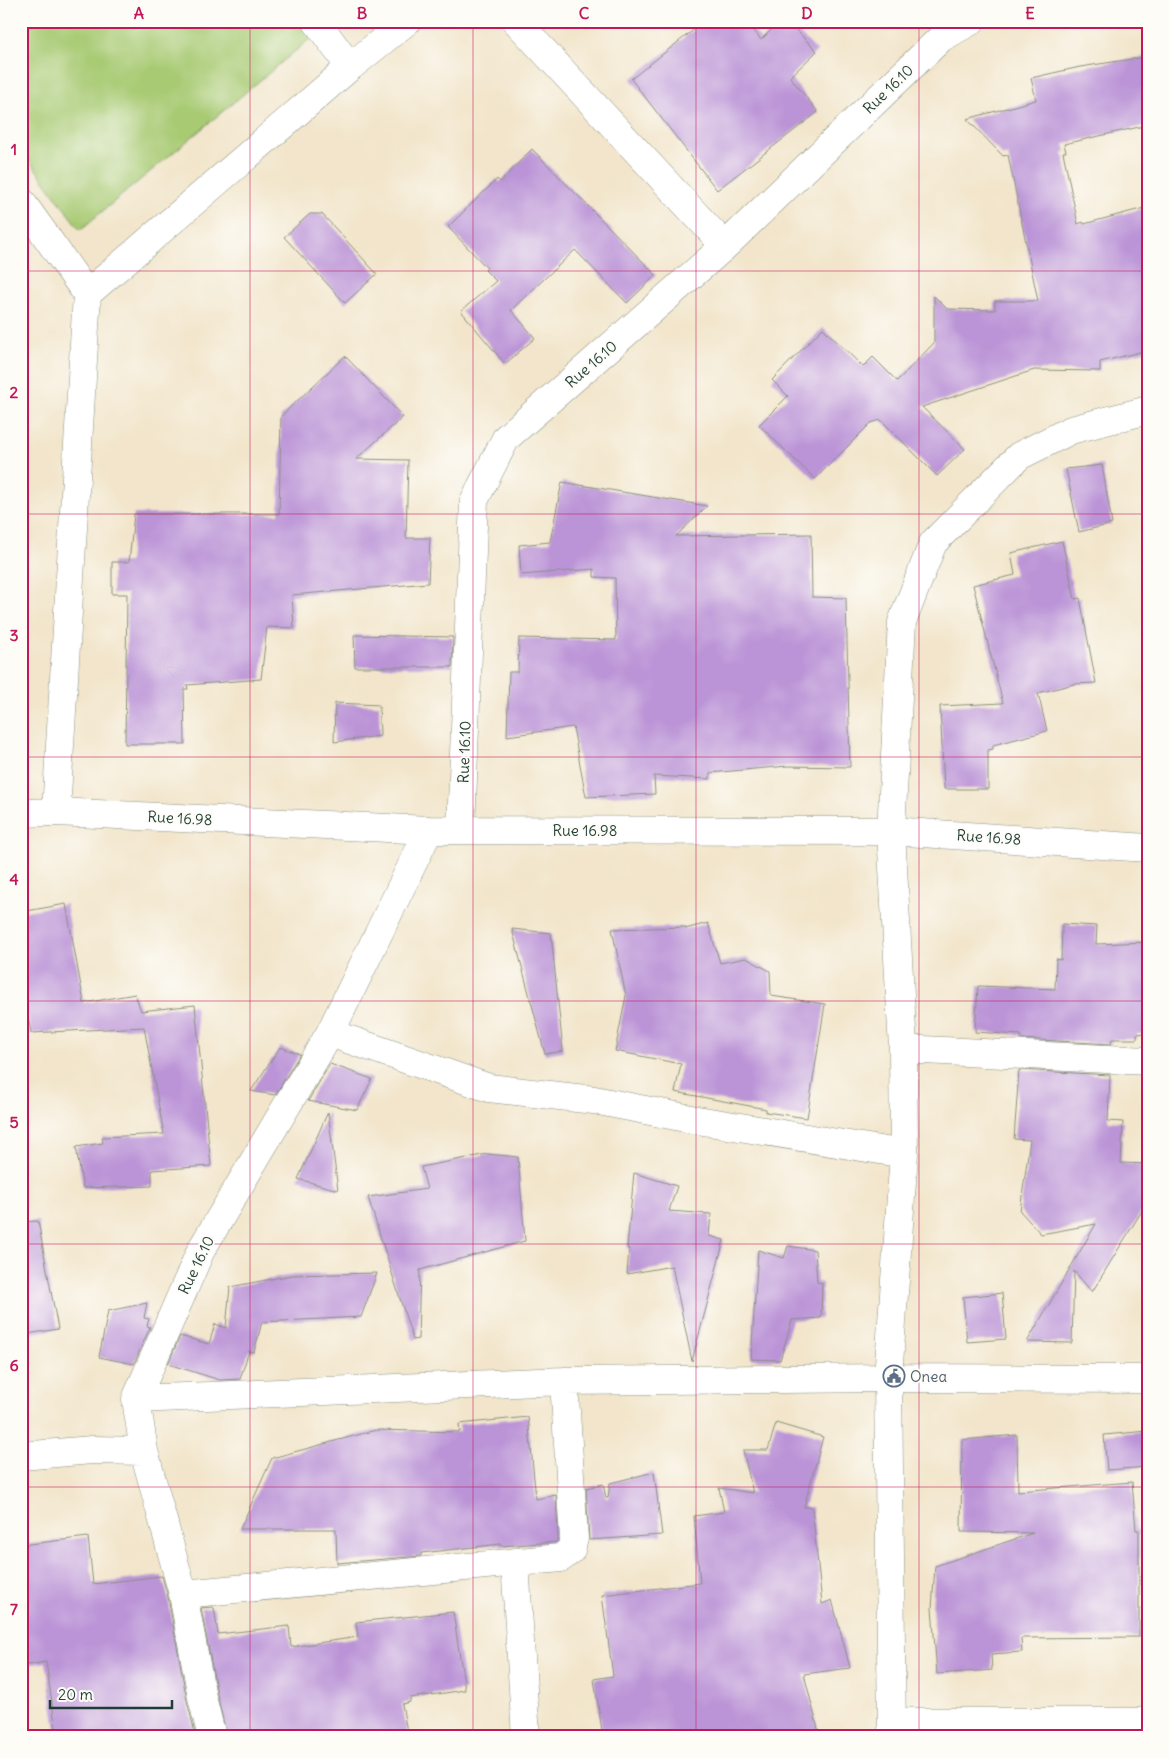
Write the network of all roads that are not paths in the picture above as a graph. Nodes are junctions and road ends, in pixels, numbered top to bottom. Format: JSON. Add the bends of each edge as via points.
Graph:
{"nodes":[{"id":1,"x":316,"y":21,"type":"edge"},
{"id":2,"x":407,"y":21,"type":"edge"},
{"id":3,"x":516,"y":21,"type":"edge"},
{"id":4,"x":971,"y":21,"type":"edge"},
{"id":5,"x":350,"y":67,"type":"junction"},
{"id":6,"x":21,"y":202,"type":"edge"},
{"id":7,"x":725,"y":246,"type":"junction"},
{"id":8,"x":87,"y":294,"type":"junction"},
{"id":9,"x":1148,"y":410,"type":"edge"},
{"id":10,"x":56,"y":812,"type":"junction"},
{"id":11,"x":21,"y":813,"type":"edge"},
{"id":12,"x":460,"y":829,"type":"junction"},
{"id":13,"x":429,"y":830,"type":"junction"},
{"id":14,"x":891,"y":831,"type":"junction"},
{"id":15,"x":1148,"y":848,"type":"edge"},
{"id":16,"x":330,"y":1033,"type":"junction"},
{"id":17,"x":903,"y":1050,"type":"junction"},
{"id":18,"x":1148,"y":1061,"type":"edge"},
{"id":19,"x":904,"y":1154,"type":"junction"},
{"id":20,"x":888,"y":1378,"type":"junction"},
{"id":21,"x":1148,"y":1379,"type":"edge"},
{"id":22,"x":564,"y":1381,"type":"junction"},
{"id":23,"x":136,"y":1399,"type":"junction"},
{"id":24,"x":144,"y":1451,"type":"junction"},
{"id":25,"x":21,"y":1456,"type":"edge"},
{"id":26,"x":515,"y":1562,"type":"junction"},
{"id":27,"x":183,"y":1594,"type":"junction"},
{"id":28,"x":1148,"y":1722,"type":"edge"},
{"id":29,"x":892,"y":1730,"type":"edge"},
{"id":30,"x":212,"y":1737,"type":"edge"},
{"id":31,"x":526,"y":1737,"type":"edge"}],
"edges":[{"from":1,"to":5,"type":"street"},
{"from":2,"to":5,"type":"street"},
{"from":3,"to":7,"type":"street"},
{"from":4,"to":7,"type":"street","name":"Rue 16.10","via":[[940,38]]},
{"from":5,"to":8,"type":"street"},
{"from":6,"to":8,"type":"street"},
{"from":7,"to":12,"type":"street","name":"Rue 16.10","via":[[506,438],[474,501]]},
{"from":8,"to":10,"type":"street"},
{"from":9,"to":14,"type":"street","via":[[1071,430],[1019,456],[932,543],[902,622]]},
{"from":10,"to":11,"type":"street","name":"Rue 16.98"},
{"from":10,"to":13,"type":"street","name":"Rue 16.98"},
{"from":12,"to":13,"type":"street","name":"Rue 16.98"},
{"from":12,"to":14,"type":"street","name":"Rue 16.98"},
{"from":13,"to":16,"type":"street","name":"Rue 16.10"},
{"from":14,"to":15,"type":"street","name":"Rue 16.98"},
{"from":14,"to":17,"type":"street"},
{"from":16,"to":19,"type":"street","via":[[489,1088],[594,1100]]},
{"from":16,"to":23,"type":"street","name":"Rue 16.10","via":[[201,1250]]},
{"from":17,"to":18,"type":"street"},
{"from":17,"to":19,"type":"street"},
{"from":19,"to":20,"type":"street"},
{"from":20,"to":21,"type":"street"},
{"from":20,"to":22,"type":"street"},
{"from":20,"to":29,"type":"street"},
{"from":22,"to":23,"type":"street"},
{"from":22,"to":26,"type":"street","via":[[574,1538],[571,1550],[561,1558]]},
{"from":23,"to":24,"type":"street"},
{"from":24,"to":25,"type":"street","via":[[92,1450]]},
{"from":24,"to":27,"type":"street"},
{"from":26,"to":27,"type":"street"},
{"from":26,"to":31,"type":"street"},
{"from":27,"to":30,"type":"street"},
{"from":28,"to":29,"type":"street"}]}
